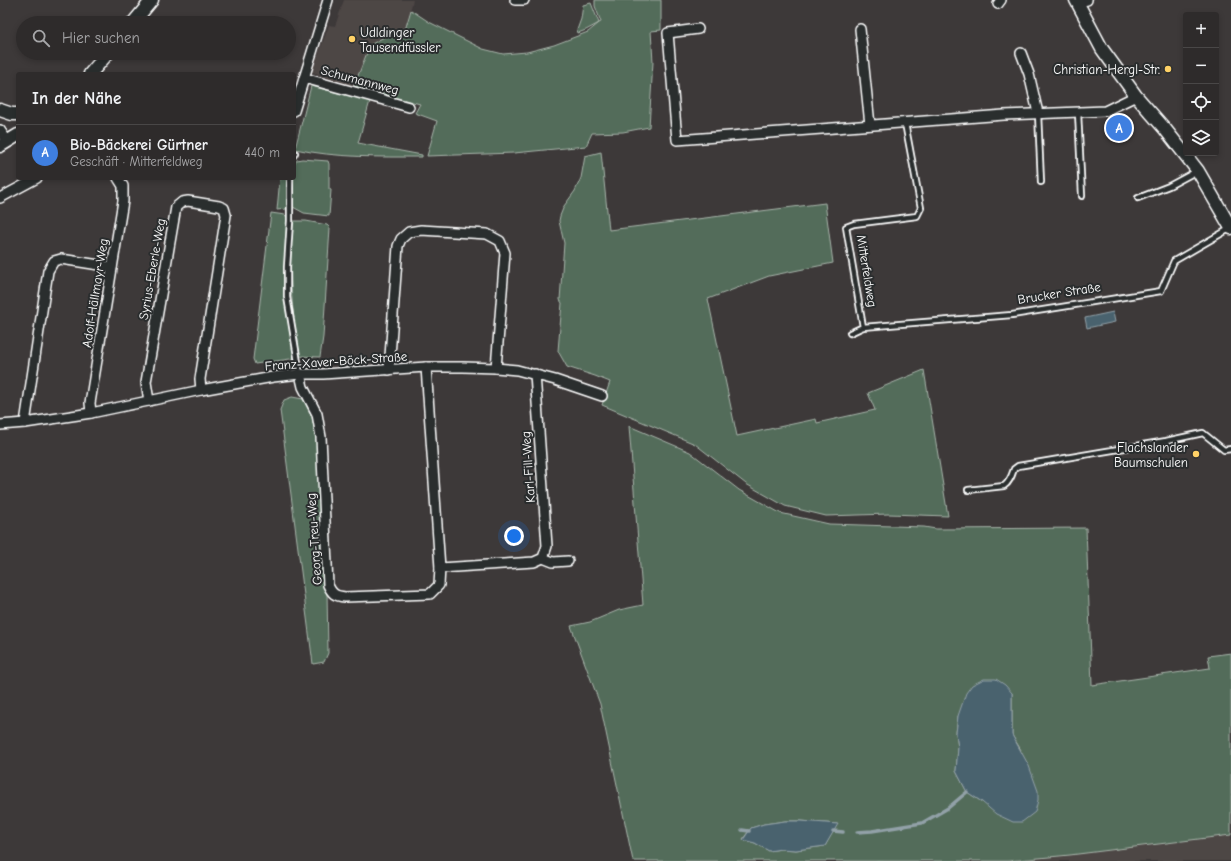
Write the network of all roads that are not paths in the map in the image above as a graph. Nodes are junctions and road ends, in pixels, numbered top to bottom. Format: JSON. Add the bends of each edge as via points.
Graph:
{"nodes":[{"id":1,"x":152,"y":0,"type":"edge"},
{"id":2,"x":328,"y":0,"type":"edge"},
{"id":3,"x":515,"y":0,"type":"edge"},
{"id":4,"x":524,"y":0,"type":"edge"},
{"id":5,"x":1080,"y":1,"type":"edge"},
{"id":6,"x":139,"y":16,"type":"edge"},
{"id":7,"x":698,"y":29,"type":"dead end"},
{"id":8,"x":860,"y":29,"type":"dead end"},
{"id":9,"x":1021,"y":53,"type":"dead end"},
{"id":10,"x":102,"y":60,"type":"edge"},
{"id":11,"x":92,"y":72,"type":"edge"},
{"id":12,"x":304,"y":78,"type":"junction"},
{"id":13,"x":1136,"y":96,"type":"junction"},
{"id":14,"x":296,"y":104,"type":"edge"},
{"id":15,"x":409,"y":107,"type":"dead end"},
{"id":16,"x":0,"y":110,"type":"edge"},
{"id":17,"x":1078,"y":112,"type":"junction"},
{"id":18,"x":1038,"y":113,"type":"junction"},
{"id":19,"x":16,"y":114,"type":"edge"},
{"id":20,"x":906,"y":123,"type":"junction"},
{"id":21,"x":870,"y":125,"type":"junction"},
{"id":22,"x":0,"y":130,"type":"edge"},
{"id":23,"x":9,"y":141,"type":"edge"},
{"id":24,"x":1198,"y":171,"type":"junction"},
{"id":25,"x":33,"y":180,"type":"edge"},
{"id":26,"x":119,"y":180,"type":"edge"},
{"id":27,"x":290,"y":180,"type":"edge"},
{"id":28,"x":1041,"y":182,"type":"dead end"},
{"id":29,"x":1082,"y":196,"type":"dead end"},
{"id":30,"x":0,"y":198,"type":"edge"},
{"id":31,"x":1138,"y":198,"type":"dead end"},
{"id":32,"x":1231,"y":228,"type":"edge"},
{"id":33,"x":112,"y":267,"type":"junction"},
{"id":34,"x":863,"y":327,"type":"junction"},
{"id":35,"x":850,"y":333,"type":"dead end"},
{"id":36,"x":426,"y":367,"type":"junction"},
{"id":37,"x":496,"y":368,"type":"junction"},
{"id":38,"x":389,"y":370,"type":"junction"},
{"id":39,"x":300,"y":374,"type":"junction"},
{"id":40,"x":535,"y":374,"type":"junction"},
{"id":41,"x":201,"y":390,"type":"junction"},
{"id":42,"x":602,"y":396,"type":"dead end"},
{"id":43,"x":149,"y":401,"type":"junction"},
{"id":44,"x":92,"y":413,"type":"junction"},
{"id":45,"x":25,"y":423,"type":"junction"},
{"id":46,"x":0,"y":425,"type":"edge"},
{"id":47,"x":1231,"y":449,"type":"edge"},
{"id":48,"x":968,"y":490,"type":"dead end"},
{"id":49,"x":543,"y":558,"type":"junction"},
{"id":50,"x":568,"y":561,"type":"dead end"},
{"id":51,"x":440,"y":568,"type":"junction"}],
"edges":[{"from":1,"to":6,"type":"main road"},
{"from":2,"to":12,"type":"street"},
{"from":3,"to":4,"type":"street"},
{"from":5,"to":13,"type":"main road","name":"Brucker Straße","via":[[1102,49]]},
{"from":7,"to":21,"type":"street","via":[[668,33],[677,140]]},
{"from":8,"to":21,"type":"street"},
{"from":9,"to":18,"type":"street"},
{"from":10,"to":11,"type":"main road"},
{"from":12,"to":14,"type":"street"},
{"from":12,"to":15,"type":"street","name":"Schumannweg"},
{"from":13,"to":17,"type":"street","via":[[1106,111]]},
{"from":13,"to":24,"type":"main road","name":"Brucker Straße"},
{"from":16,"to":19,"type":"main road"},
{"from":17,"to":18,"type":"street"},
{"from":17,"to":29,"type":"lane"},
{"from":18,"to":20,"type":"street"},
{"from":18,"to":28,"type":"lane"},
{"from":20,"to":21,"type":"street"},
{"from":20,"to":34,"type":"lane","name":"Mitterfeldweg","via":[[920,208],[917,216],[846,227]]},
{"from":22,"to":23,"type":"street"},
{"from":24,"to":31,"type":"lane"},
{"from":24,"to":32,"type":"main road","name":"Brucker Straße"},
{"from":25,"to":30,"type":"street"},
{"from":26,"to":33,"type":"street","name":"Adolf-Hällmayr-Weg","via":[[123,186],[123,201]]},
{"from":27,"to":39,"type":"lane","via":[[288,297]]},
{"from":32,"to":34,"type":"lane","name":"Brucker Straße","via":[[1174,261],[1161,291],[1012,315]]},
{"from":33,"to":44,"type":"street","name":"Adolf-Hällmayr-Weg","via":[[90,403]]},
{"from":33,"to":45,"type":"street","via":[[61,259],[54,261],[48,271]]},
{"from":34,"to":35,"type":"lane","name":"Mitterfeldweg"},
{"from":36,"to":37,"type":"street","name":"Franz-Xaver-Böck-Straße"},
{"from":36,"to":38,"type":"street","name":"Franz-Xaver-Böck-Straße"},
{"from":36,"to":51,"type":"street","name":"Georg-Treu-Weg"},
{"from":37,"to":38,"type":"street","via":[[505,253],[500,241],[487,234],[421,230],[409,232],[398,246]]},
{"from":37,"to":40,"type":"street","name":"Franz-Xaver-Böck-Straße"},
{"from":38,"to":39,"type":"street","name":"Franz-Xaver-Böck-Straße"},
{"from":39,"to":41,"type":"street","name":"Franz-Xaver-Böck-Straße"},
{"from":39,"to":51,"type":"street","name":"Georg-Treu-Weg","via":[[317,414],[328,585],[331,591],[337,596],[345,597],[430,594],[439,585]]},
{"from":40,"to":42,"type":"street","name":"Franz-Xaver-Böck-Straße"},
{"from":40,"to":49,"type":"street","name":"Karl-Fill-Weg","via":[[547,546]]},
{"from":41,"to":43,"type":"street","name":"Franz-Xaver-Böck-Straße"},
{"from":41,"to":43,"type":"street","name":"Syrius-Eberle-Weg","via":[[200,379],[226,215],[224,208],[219,206],[188,201],[176,207],[146,382]]},
{"from":43,"to":44,"type":"street","name":"Franz-Xaver-Böck-Straße"},
{"from":44,"to":45,"type":"street","name":"Franz-Xaver-Böck-Straße"},
{"from":45,"to":46,"type":"street","name":"Franz-Xaver-Böck-Straße"},
{"from":47,"to":48,"type":"lane","via":[[1224,450],[1203,433],[1018,466],[1014,469],[1008,484],[1004,486]]},
{"from":49,"to":50,"type":"street","via":[[553,562]]},
{"from":49,"to":51,"type":"street","via":[[534,562]]}]}
